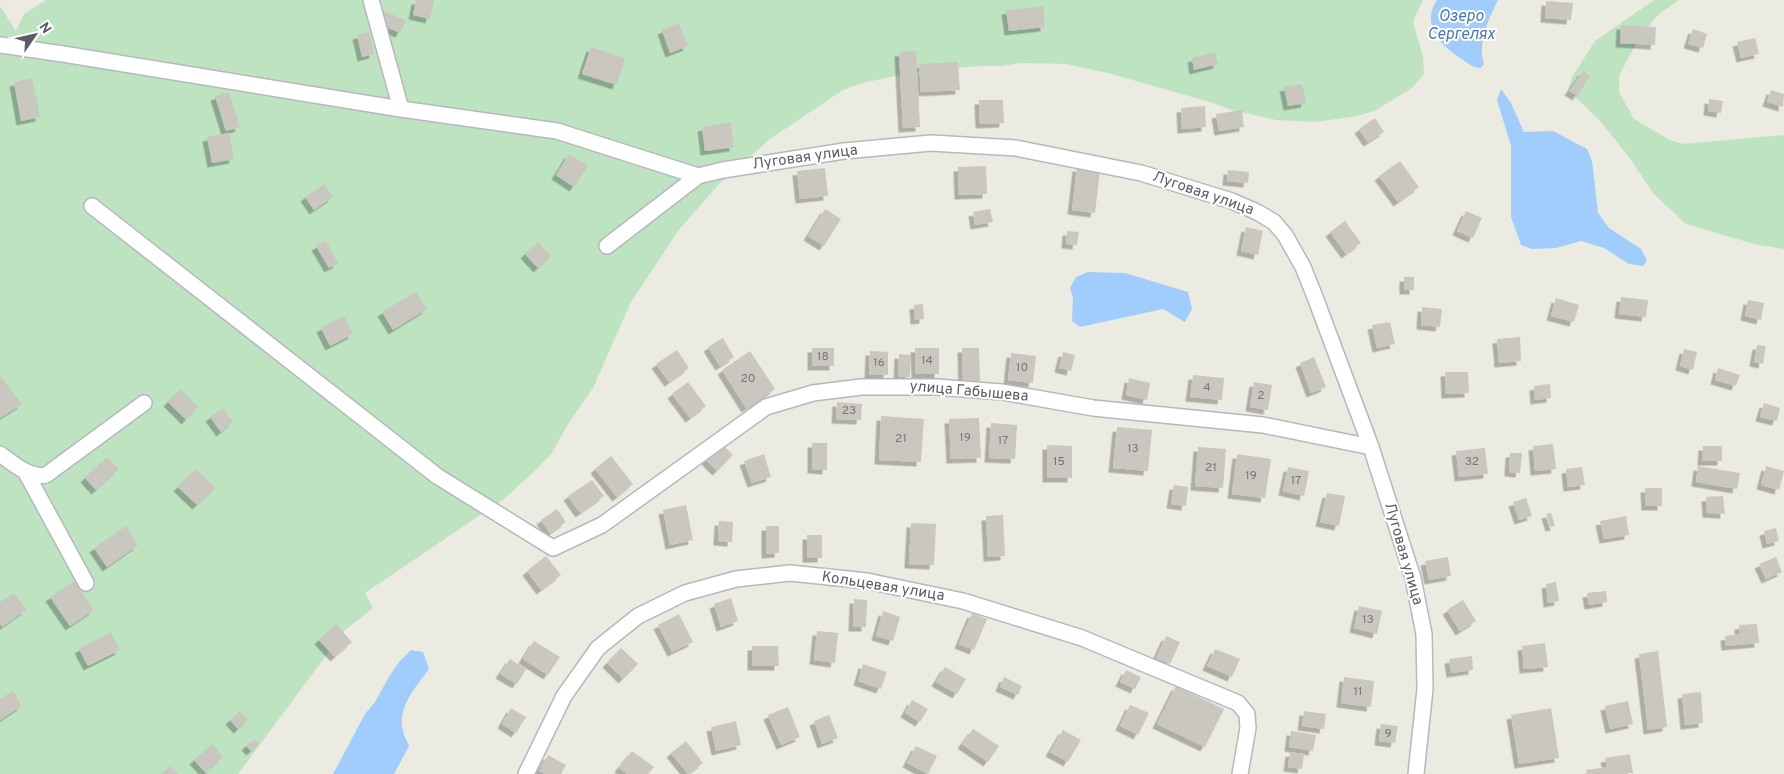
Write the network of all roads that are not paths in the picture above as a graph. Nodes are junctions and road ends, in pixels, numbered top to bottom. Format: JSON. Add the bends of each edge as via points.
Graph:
{"nodes":[{"id":1,"x":371,"y":0,"type":"edge"},
{"id":2,"x":0,"y":45,"type":"edge"},
{"id":3,"x":401,"y":109,"type":"junction"},
{"id":4,"x":698,"y":176,"type":"junction"},
{"id":5,"x":92,"y":206,"type":"dead end"},
{"id":6,"x":607,"y":246,"type":"dead end"},
{"id":7,"x":144,"y":403,"type":"dead end"},
{"id":8,"x":1371,"y":447,"type":"junction"},
{"id":9,"x":0,"y":454,"type":"edge"},
{"id":10,"x":25,"y":471,"type":"junction"},
{"id":11,"x":86,"y":583,"type":"dead end"},
{"id":12,"x":526,"y":774,"type":"edge"},
{"id":13,"x":1240,"y":774,"type":"edge"},
{"id":14,"x":1416,"y":774,"type":"edge"}],
"edges":[{"from":1,"to":3,"type":"street"},
{"from":2,"to":3,"type":"street"},
{"from":3,"to":4,"type":"street","via":[[557,131]]},
{"from":4,"to":6,"type":"street","name":"Луговая улица"},
{"from":4,"to":8,"type":"street","name":"Луговая улица","via":[[844,151],[931,143],[1016,148],[1059,156],[1141,172],[1232,201],[1274,222],[1286,235],[1306,275]]},
{"from":5,"to":8,"type":"street","name":"улица Габышева","via":[[437,476],[553,548],[602,525],[766,407],[813,393],[861,387],[937,387],[1002,392],[1094,408],[1263,425]]},
{"from":7,"to":10,"type":"street","via":[[46,475],[37,477]]},
{"from":8,"to":14,"type":"street","name":"Луговая улица","via":[[1412,578],[1424,634],[1425,689]]},
{"from":9,"to":10,"type":"street"},
{"from":10,"to":11,"type":"street"},
{"from":12,"to":13,"type":"street","name":"Кольцевая улица","via":[[564,696],[598,648],[638,616],[685,593],[736,579],[790,573],[867,581],[963,601],[1082,638],[1238,703],[1248,714]]}]}
